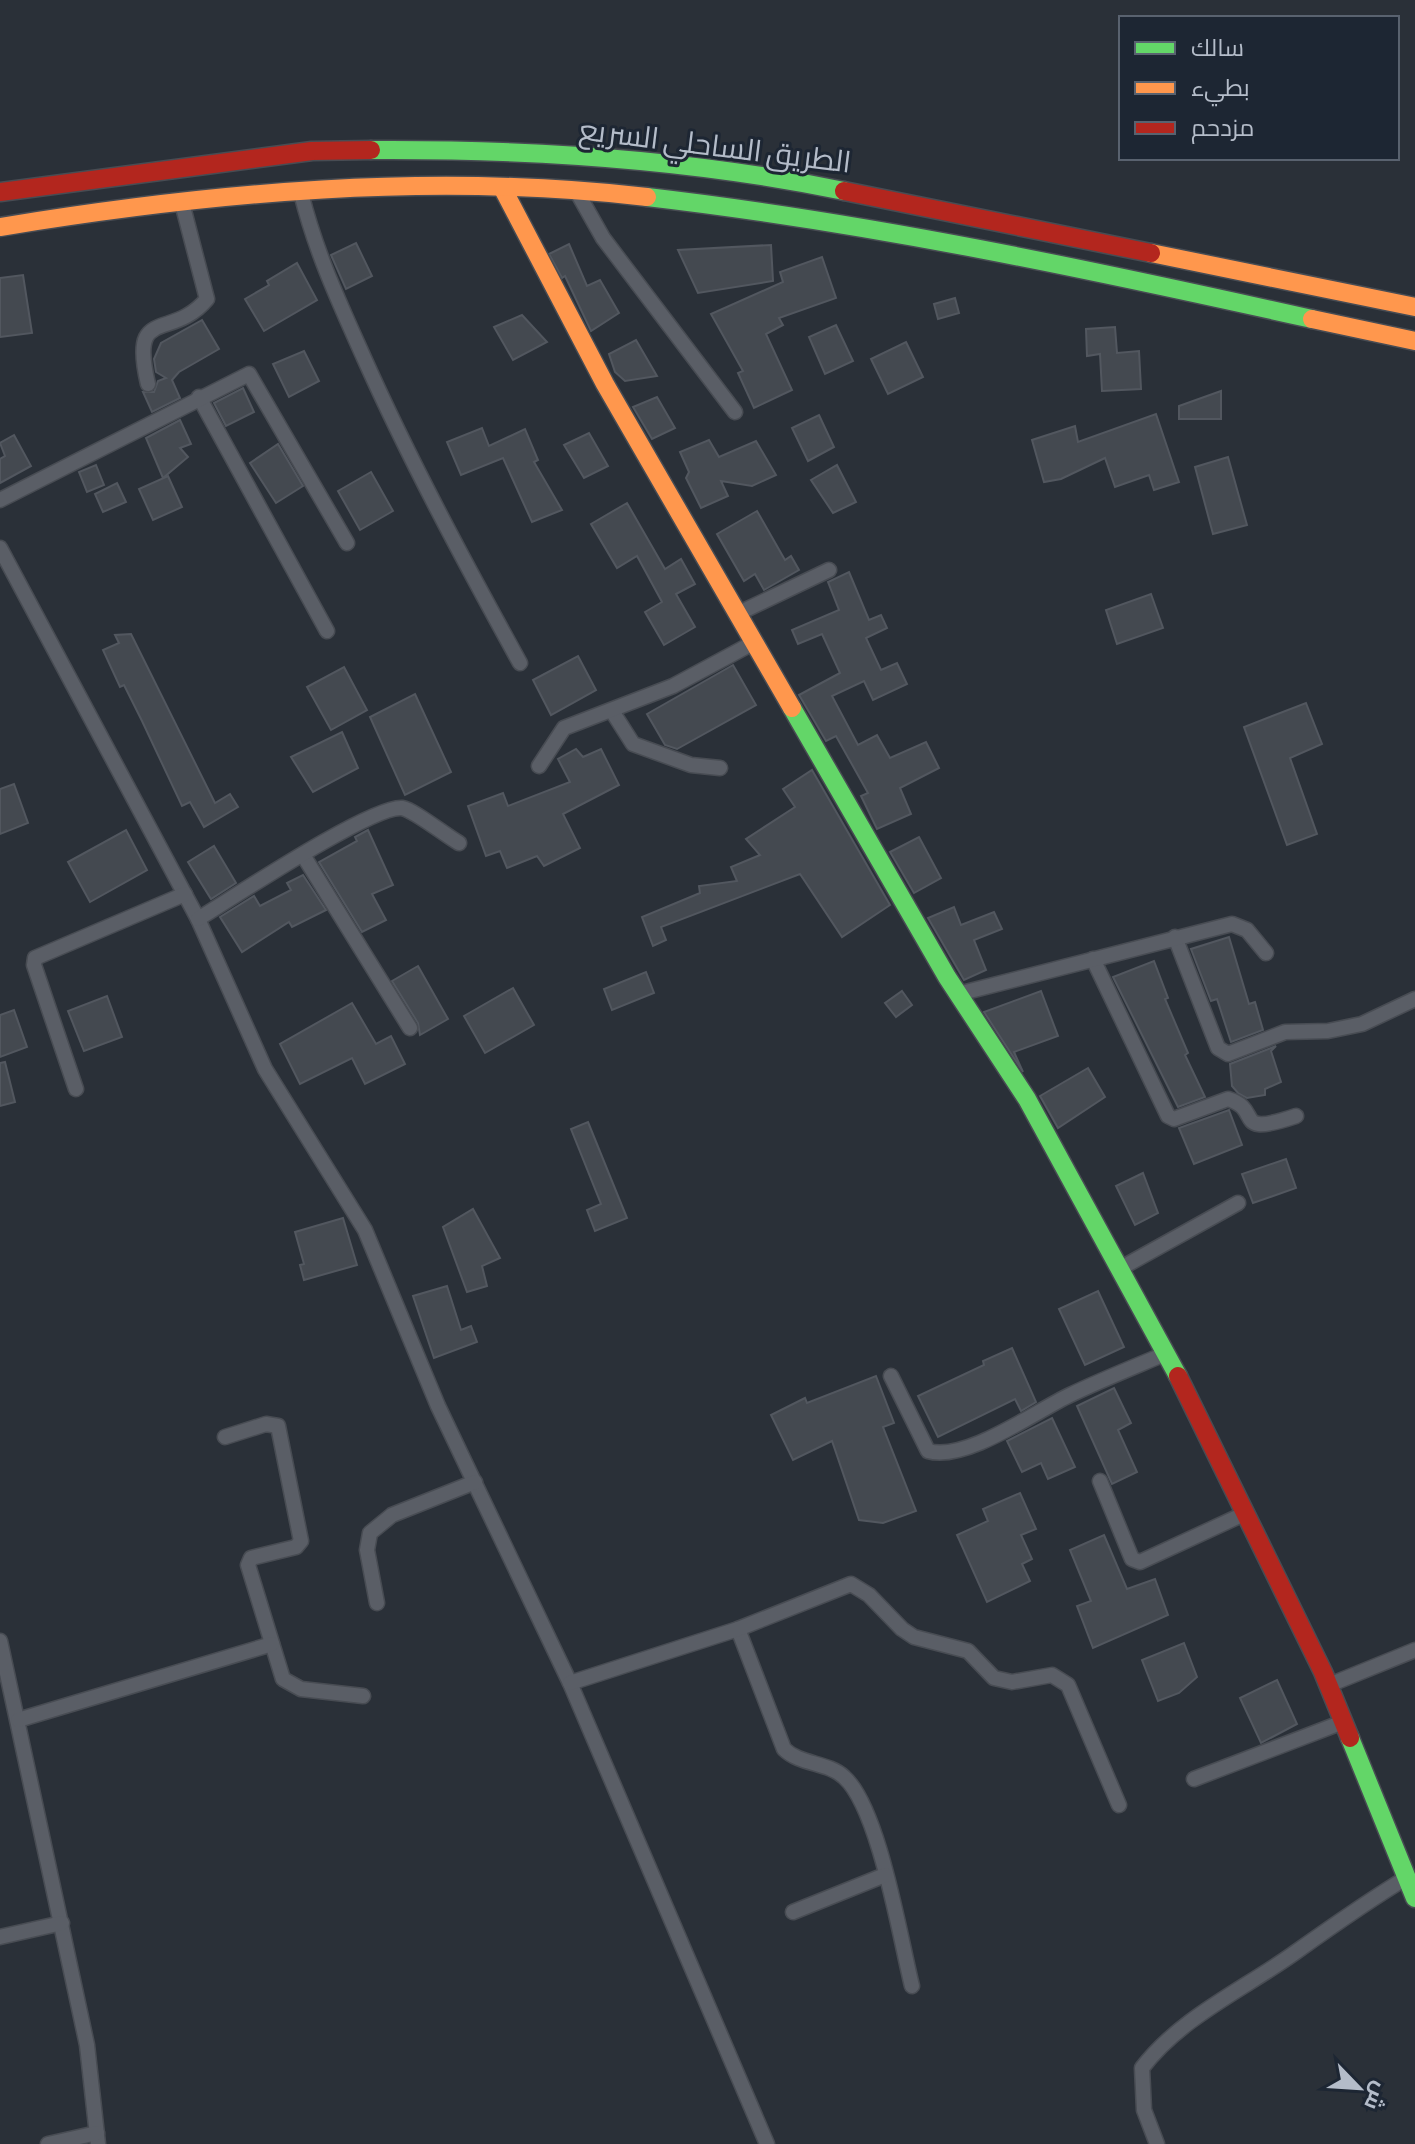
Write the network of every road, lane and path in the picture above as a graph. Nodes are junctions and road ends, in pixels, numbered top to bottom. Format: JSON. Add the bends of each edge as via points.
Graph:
{"nodes":[{"id":1,"x":503,"y":189,"type":"junction"},
{"id":2,"x":0,"y":192,"type":"edge"},
{"id":3,"x":577,"y":192,"type":"junction"},
{"id":4,"x":301,"y":193,"type":"junction"},
{"id":5,"x":182,"y":203,"type":"junction"},
{"id":6,"x":0,"y":227,"type":"edge"},
{"id":7,"x":1415,"y":307,"type":"edge"},
{"id":8,"x":1415,"y":341,"type":"edge"},
{"id":9,"x":148,"y":384,"type":"dead end"},
{"id":10,"x":199,"y":397,"type":"junction"},
{"id":11,"x":735,"y":412,"type":"dead end"},
{"id":12,"x":0,"y":500,"type":"edge"},
{"id":13,"x":347,"y":543,"type":"dead end"},
{"id":14,"x":0,"y":548,"type":"edge"},
{"id":15,"x":829,"y":570,"type":"dead end"},
{"id":16,"x":737,"y":614,"type":"junction"},
{"id":17,"x":327,"y":631,"type":"dead end"},
{"id":18,"x":753,"y":643,"type":"junction"},
{"id":19,"x":520,"y":663,"type":"dead end"},
{"id":20,"x":612,"y":711,"type":"junction"},
{"id":21,"x":539,"y":766,"type":"dead end"},
{"id":22,"x":720,"y":768,"type":"dead end"},
{"id":23,"x":459,"y":843,"type":"dead end"},
{"id":24,"x":303,"y":855,"type":"junction"},
{"id":25,"x":185,"y":894,"type":"junction"},
{"id":26,"x":198,"y":919,"type":"junction"},
{"id":27,"x":1175,"y":937,"type":"junction"},
{"id":28,"x":1266,"y":953,"type":"dead end"},
{"id":29,"x":1093,"y":959,"type":"junction"},
{"id":30,"x":958,"y":994,"type":"junction"},
{"id":31,"x":1415,"y":999,"type":"edge"},
{"id":32,"x":410,"y":1028,"type":"dead end"},
{"id":33,"x":76,"y":1089,"type":"dead end"},
{"id":34,"x":1296,"y":1116,"type":"dead end"},
{"id":35,"x":1238,"y":1203,"type":"dead end"},
{"id":36,"x":1121,"y":1268,"type":"junction"},
{"id":37,"x":1167,"y":1353,"type":"junction"},
{"id":38,"x":891,"y":1376,"type":"dead end"},
{"id":39,"x":225,"y":1437,"type":"dead end"},
{"id":40,"x":1100,"y":1481,"type":"dead end"},
{"id":41,"x":475,"y":1482,"type":"junction"},
{"id":42,"x":1246,"y":1513,"type":"junction"},
{"id":43,"x":377,"y":1603,"type":"dead end"},
{"id":44,"x":738,"y":1629,"type":"junction"},
{"id":45,"x":0,"y":1641,"type":"edge"},
{"id":46,"x":272,"y":1644,"type":"junction"},
{"id":47,"x":1415,"y":1650,"type":"edge"},
{"id":48,"x":570,"y":1683,"type":"junction"},
{"id":49,"x":1329,"y":1685,"type":"junction"},
{"id":50,"x":363,"y":1696,"type":"dead end"},
{"id":51,"x":18,"y":1720,"type":"junction"},
{"id":52,"x":1343,"y":1722,"type":"junction"},
{"id":53,"x":1194,"y":1779,"type":"dead end"},
{"id":54,"x":1119,"y":1805,"type":"dead end"},
{"id":55,"x":885,"y":1875,"type":"junction"},
{"id":56,"x":1406,"y":1878,"type":"junction"},
{"id":57,"x":1415,"y":1898,"type":"edge"},
{"id":58,"x":793,"y":1912,"type":"dead end"},
{"id":59,"x":62,"y":1923,"type":"junction"},
{"id":60,"x":0,"y":1937,"type":"edge"},
{"id":61,"x":912,"y":1986,"type":"dead end"},
{"id":62,"x":98,"y":2138,"type":"edge"},
{"id":63,"x":48,"y":2144,"type":"edge"},
{"id":64,"x":767,"y":2144,"type":"edge"},
{"id":65,"x":1157,"y":2144,"type":"edge"}],
"edges":[{"from":1,"to":3,"type":"main road","name":"الطريق الساحلي السريع"},
{"from":1,"to":4,"type":"main road","name":"الطريق الساحلي السريع","via":[[401,186]]},
{"from":1,"to":16,"type":"main road","via":[[541,268]]},
{"from":2,"to":7,"type":"main road","name":"الطريق الساحلي السريع","via":[[312,151],[609,158],[793,180]]},
{"from":3,"to":8,"type":"main road","name":"الطريق الساحلي السريع","via":[[740,207],[846,224]]},
{"from":3,"to":11,"type":"street","via":[[603,238]]},
{"from":4,"to":5,"type":"main road","name":"الطريق الساحلي السريع"},
{"from":4,"to":19,"type":"street","via":[[314,246],[388,410]]},
{"from":5,"to":6,"type":"main road","name":"الطريق الساحلي السريع"},
{"from":5,"to":9,"type":"street","via":[[207,299],[146,336],[140,350]]},
{"from":10,"to":12,"type":"street"},
{"from":10,"to":13,"type":"street","via":[[245,374],[253,376]]},
{"from":10,"to":17,"type":"street"},
{"from":14,"to":25,"type":"street"},
{"from":15,"to":16,"type":"street"},
{"from":16,"to":18,"type":"main road"},
{"from":18,"to":20,"type":"street"},
{"from":18,"to":30,"type":"main road"},
{"from":20,"to":21,"type":"street","via":[[564,728]]},
{"from":20,"to":22,"type":"street","via":[[633,744],[691,765]]},
{"from":23,"to":24,"type":"street","via":[[397,807]]},
{"from":24,"to":26,"type":"street"},
{"from":24,"to":32,"type":"street"},
{"from":25,"to":26,"type":"street"},
{"from":25,"to":33,"type":"street","via":[[35,958]]},
{"from":26,"to":41,"type":"street","via":[[265,1069],[365,1230]]},
{"from":27,"to":28,"type":"street","via":[[1232,924],[1247,930]]},
{"from":27,"to":29,"type":"street"},
{"from":27,"to":31,"type":"street","via":[[1218,1048],[1228,1054],[1285,1032],[1362,1024]]},
{"from":29,"to":30,"type":"street"},
{"from":29,"to":34,"type":"street","via":[[1168,1116],[1174,1119],[1228,1099],[1257,1126]]},
{"from":30,"to":36,"type":"main road","via":[[1027,1099]]},
{"from":35,"to":36,"type":"street"},
{"from":36,"to":37,"type":"main road"},
{"from":37,"to":38,"type":"street","via":[[984,1441],[940,1454],[928,1451]]},
{"from":37,"to":42,"type":"main road"},
{"from":39,"to":46,"type":"street","via":[[266,1424],[278,1426],[302,1535],[296,1547],[255,1556],[248,1565]]},
{"from":40,"to":42,"type":"street","via":[[1132,1559],[1140,1562]]},
{"from":41,"to":43,"type":"street","via":[[392,1515],[370,1533],[367,1550]]},
{"from":41,"to":48,"type":"street"},
{"from":42,"to":49,"type":"main road"},
{"from":44,"to":48,"type":"street"},
{"from":44,"to":54,"type":"street","via":[[851,1584],[914,1637],[968,1651],[994,1678],[1012,1682],[1052,1675],[1068,1685]]},
{"from":44,"to":55,"type":"street","via":[[784,1749],[843,1776],[853,1788]]},
{"from":45,"to":51,"type":"street"},
{"from":46,"to":50,"type":"street","via":[[288,1684]]},
{"from":46,"to":51,"type":"street"},
{"from":47,"to":49,"type":"street"},
{"from":48,"to":64,"type":"street"},
{"from":49,"to":52,"type":"main road"},
{"from":51,"to":59,"type":"street"},
{"from":52,"to":53,"type":"street"},
{"from":52,"to":56,"type":"main road"},
{"from":55,"to":58,"type":"street"},
{"from":55,"to":61,"type":"street"},
{"from":56,"to":57,"type":"main road"},
{"from":56,"to":65,"type":"street","via":[[1340,1917],[1162,2041],[1142,2068],[1144,2110]]},
{"from":59,"to":60,"type":"street"},
{"from":59,"to":62,"type":"street","via":[[87,2045]]},
{"from":62,"to":63,"type":"street"}]}
